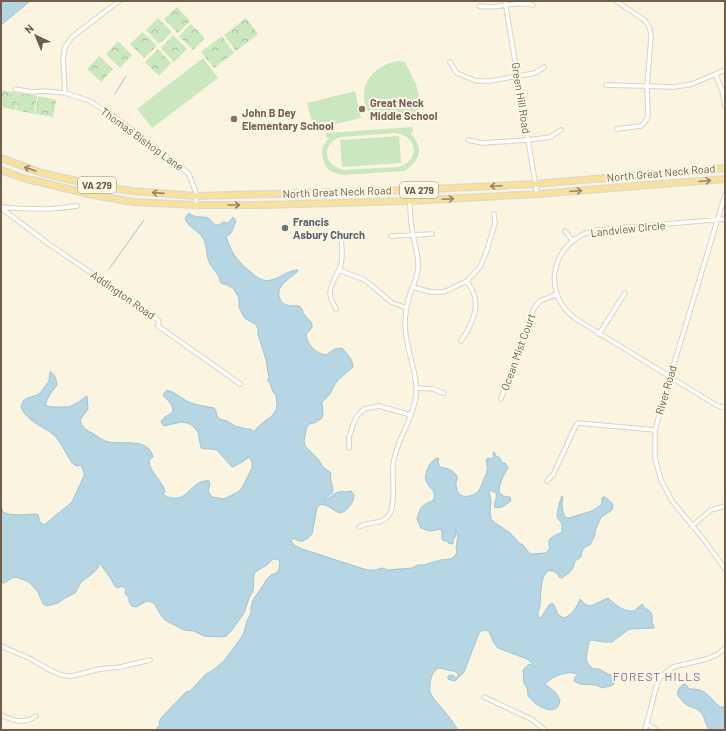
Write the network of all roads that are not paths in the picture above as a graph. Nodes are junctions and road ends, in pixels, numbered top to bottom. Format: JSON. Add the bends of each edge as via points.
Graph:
{"nodes":[{"id":1,"x":119,"y":1,"type":"edge"},
{"id":2,"x":505,"y":1,"type":"edge"},
{"id":3,"x":616,"y":1,"type":"edge"},
{"id":4,"x":532,"y":5,"type":"dead end"},
{"id":5,"x":479,"y":6,"type":"dead end"},
{"id":6,"x":506,"y":6,"type":"junction"},
{"id":7,"x":450,"y":62,"type":"dead end"},
{"id":8,"x":544,"y":68,"type":"dead end"},
{"id":9,"x":725,"y":70,"type":"edge"},
{"id":10,"x":716,"y":75,"type":"junction"},
{"id":11,"x":518,"y":76,"type":"junction"},
{"id":12,"x":606,"y":85,"type":"dead end"},
{"id":13,"x":647,"y":87,"type":"junction"},
{"id":14,"x":15,"y":89,"type":"dead end"},
{"id":15,"x":65,"y":93,"type":"junction"},
{"id":16,"x":725,"y":106,"type":"edge"},
{"id":17,"x":617,"y":129,"type":"dead end"},
{"id":18,"x":561,"y":130,"type":"dead end"},
{"id":19,"x":468,"y":140,"type":"dead end"},
{"id":20,"x":528,"y":140,"type":"junction"},
{"id":21,"x":1,"y":158,"type":"edge"},
{"id":22,"x":725,"y":168,"type":"edge"},
{"id":23,"x":1,"y":170,"type":"edge"},
{"id":24,"x":725,"y":179,"type":"edge"},
{"id":25,"x":535,"y":184,"type":"junction"},
{"id":26,"x":409,"y":190,"type":"junction"},
{"id":27,"x":537,"y":194,"type":"junction"},
{"id":28,"x":725,"y":195,"type":"edge"},
{"id":29,"x":197,"y":196,"type":"junction"},
{"id":30,"x":409,"y":201,"type":"junction"},
{"id":31,"x":77,"y":206,"type":"dead end"},
{"id":32,"x":195,"y":206,"type":"junction"},
{"id":33,"x":1,"y":207,"type":"edge"},
{"id":34,"x":494,"y":214,"type":"dead end"},
{"id":35,"x":725,"y":219,"type":"edge"},
{"id":36,"x":718,"y":220,"type":"junction"},
{"id":37,"x":565,"y":231,"type":"dead end"},
{"id":38,"x":432,"y":234,"type":"dead end"},
{"id":39,"x":413,"y":235,"type":"junction"},
{"id":40,"x":391,"y":236,"type":"dead end"},
{"id":41,"x":341,"y":238,"type":"dead end"},
{"id":42,"x":573,"y":241,"type":"junction"},
{"id":43,"x":339,"y":270,"type":"junction"},
{"id":44,"x":467,"y":281,"type":"junction"},
{"id":45,"x":413,"y":287,"type":"junction"},
{"id":46,"x":625,"y":293,"type":"dead end"},
{"id":47,"x":557,"y":294,"type":"junction"},
{"id":48,"x":406,"y":308,"type":"junction"},
{"id":49,"x":336,"y":309,"type":"dead end"},
{"id":50,"x":599,"y":334,"type":"junction"},
{"id":51,"x":462,"y":341,"type":"dead end"},
{"id":52,"x":670,"y":377,"type":"junction"},
{"id":53,"x":240,"y":384,"type":"dead end"},
{"id":54,"x":416,"y":388,"type":"junction"},
{"id":55,"x":444,"y":393,"type":"dead end"},
{"id":56,"x":501,"y":399,"type":"dead end"},
{"id":57,"x":725,"y":408,"type":"edge"},
{"id":58,"x":411,"y":415,"type":"junction"},
{"id":59,"x":655,"y":430,"type":"junction"},
{"id":60,"x":349,"y":448,"type":"dead end"},
{"id":61,"x":547,"y":481,"type":"dead end"},
{"id":62,"x":725,"y":506,"type":"edge"},
{"id":63,"x":692,"y":526,"type":"junction"},
{"id":64,"x":359,"y":527,"type":"dead end"},
{"id":65,"x":725,"y":569,"type":"edge"},
{"id":66,"x":1,"y":646,"type":"edge"},
{"id":67,"x":725,"y":648,"type":"edge"},
{"id":68,"x":150,"y":660,"type":"dead end"},
{"id":69,"x":484,"y":697,"type":"dead end"},
{"id":70,"x":1,"y":715,"type":"edge"},
{"id":71,"x":36,"y":716,"type":"dead end"},
{"id":72,"x":647,"y":724,"type":"junction"},
{"id":73,"x":544,"y":730,"type":"edge"},
{"id":74,"x":645,"y":730,"type":"edge"},
{"id":75,"x":656,"y":730,"type":"edge"}],
"edges":[{"from":1,"to":15,"type":"street","via":[[72,37],[65,48]]},
{"from":2,"to":6,"type":"street","name":"Green Hill Road"},
{"from":3,"to":13,"type":"street","via":[[643,19],[650,30]]},
{"from":4,"to":6,"type":"street"},
{"from":5,"to":6,"type":"street"},
{"from":6,"to":11,"type":"street","name":"Green Hill Road"},
{"from":7,"to":11,"type":"street","via":[[457,73],[476,81]]},
{"from":8,"to":11,"type":"street","via":[[535,73]]},
{"from":9,"to":10,"type":"street"},
{"from":10,"to":13,"type":"street","via":[[683,86]]},
{"from":10,"to":16,"type":"street"},
{"from":11,"to":20,"type":"street","name":"Green Hill Road"},
{"from":12,"to":13,"type":"street"},
{"from":13,"to":17,"type":"street","via":[[648,115],[645,122],[638,126]]},
{"from":14,"to":15,"type":"street","name":"Thomas Bishop Lane"},
{"from":15,"to":29,"type":"street","name":"Thomas Bishop Lane","via":[[90,101],[187,172]]},
{"from":18,"to":20,"type":"street","via":[[550,137]]},
{"from":19,"to":20,"type":"street","via":[[482,143]]},
{"from":20,"to":25,"type":"street","name":"Green Hill Road"},
{"from":29,"to":21,"type":"main road","name":"North Great Neck Road","number":"VA 279","one_way":true,"via":[[131,191],[90,184],[42,173]]},
{"from":22,"to":25,"type":"main road","name":"North Great Neck Road","number":"VA 279"},
{"from":23,"to":32,"type":"main road","name":"North Great Neck Road","number":"VA 279","via":[[93,195],[134,202]]},
{"from":27,"to":24,"type":"main road","name":"North Great Neck Road","number":"VA 279","one_way":true},
{"from":25,"to":26,"type":"main road","name":"North Great Neck Road","number":"VA 279","one_way":true},
{"from":25,"to":27,"type":"street","name":"Green Hill Road"},
{"from":26,"to":29,"type":"main road","name":"North Great Neck Road","number":"VA 279"},
{"from":26,"to":30,"type":"street"},
{"from":30,"to":27,"type":"main road","name":"North Great Neck Road","number":"VA 279","one_way":true},
{"from":28,"to":36,"type":"street","name":"River Road"},
{"from":29,"to":32,"type":"street"},
{"from":32,"to":30,"type":"main road","name":"North Great Neck Road","number":"VA 279","one_way":true},
{"from":30,"to":39,"type":"street"},
{"from":31,"to":33,"type":"street","via":[[38,210]]},
{"from":33,"to":53,"type":"street","name":"Addington Road","via":[[145,310],[158,320],[158,326]]},
{"from":34,"to":44,"type":"street","via":[[495,222],[486,253],[480,267]]},
{"from":35,"to":36,"type":"street","name":"Landview Circle"},
{"from":36,"to":42,"type":"street","name":"Landview Circle","via":[[596,230]]},
{"from":36,"to":52,"type":"street","name":"River Road"},
{"from":37,"to":42,"type":"street"},
{"from":38,"to":39,"type":"street"},
{"from":39,"to":40,"type":"street"},
{"from":39,"to":45,"type":"street","via":[[418,261]]},
{"from":41,"to":43,"type":"street","via":[[342,256]]},
{"from":42,"to":47,"type":"street","name":"Landview Circle","via":[[561,253],[556,266],[554,282]]},
{"from":43,"to":48,"type":"street","via":[[365,280],[391,302]]},
{"from":43,"to":49,"type":"street","via":[[330,291]]},
{"from":44,"to":45,"type":"street","via":[[444,292],[431,292]]},
{"from":44,"to":51,"type":"street","via":[[475,297],[476,307]]},
{"from":45,"to":48,"type":"street"},
{"from":46,"to":50,"type":"street"},
{"from":47,"to":50,"type":"street","name":"Landview Circle","via":[[571,316]]},
{"from":47,"to":56,"type":"street","name":"Ocean Mist Court","via":[[540,301],[534,308]]},
{"from":48,"to":54,"type":"street","via":[[406,332]]},
{"from":50,"to":52,"type":"street","name":"Landview Circle"},
{"from":52,"to":57,"type":"street","name":"Landview Circle"},
{"from":52,"to":59,"type":"street","name":"River Road"},
{"from":54,"to":55,"type":"street"},
{"from":54,"to":58,"type":"street"},
{"from":58,"to":60,"type":"street","via":[[379,406],[364,409],[353,425]]},
{"from":58,"to":64,"type":"street","via":[[395,454],[391,513],[384,520]]},
{"from":59,"to":61,"type":"street","via":[[578,423],[553,475]]},
{"from":59,"to":63,"type":"street","name":"River Road","via":[[655,458],[660,480],[672,501]]},
{"from":62,"to":63,"type":"street","via":[[711,510]]},
{"from":63,"to":65,"type":"street","name":"River Road"},
{"from":66,"to":68,"type":"street","via":[[67,676]]},
{"from":67,"to":72,"type":"street","via":[[707,659],[673,667],[660,677]]},
{"from":69,"to":73,"type":"street","via":[[531,719]]},
{"from":70,"to":71,"type":"street","via":[[22,721]]},
{"from":72,"to":74,"type":"street"},
{"from":72,"to":75,"type":"street"}]}
